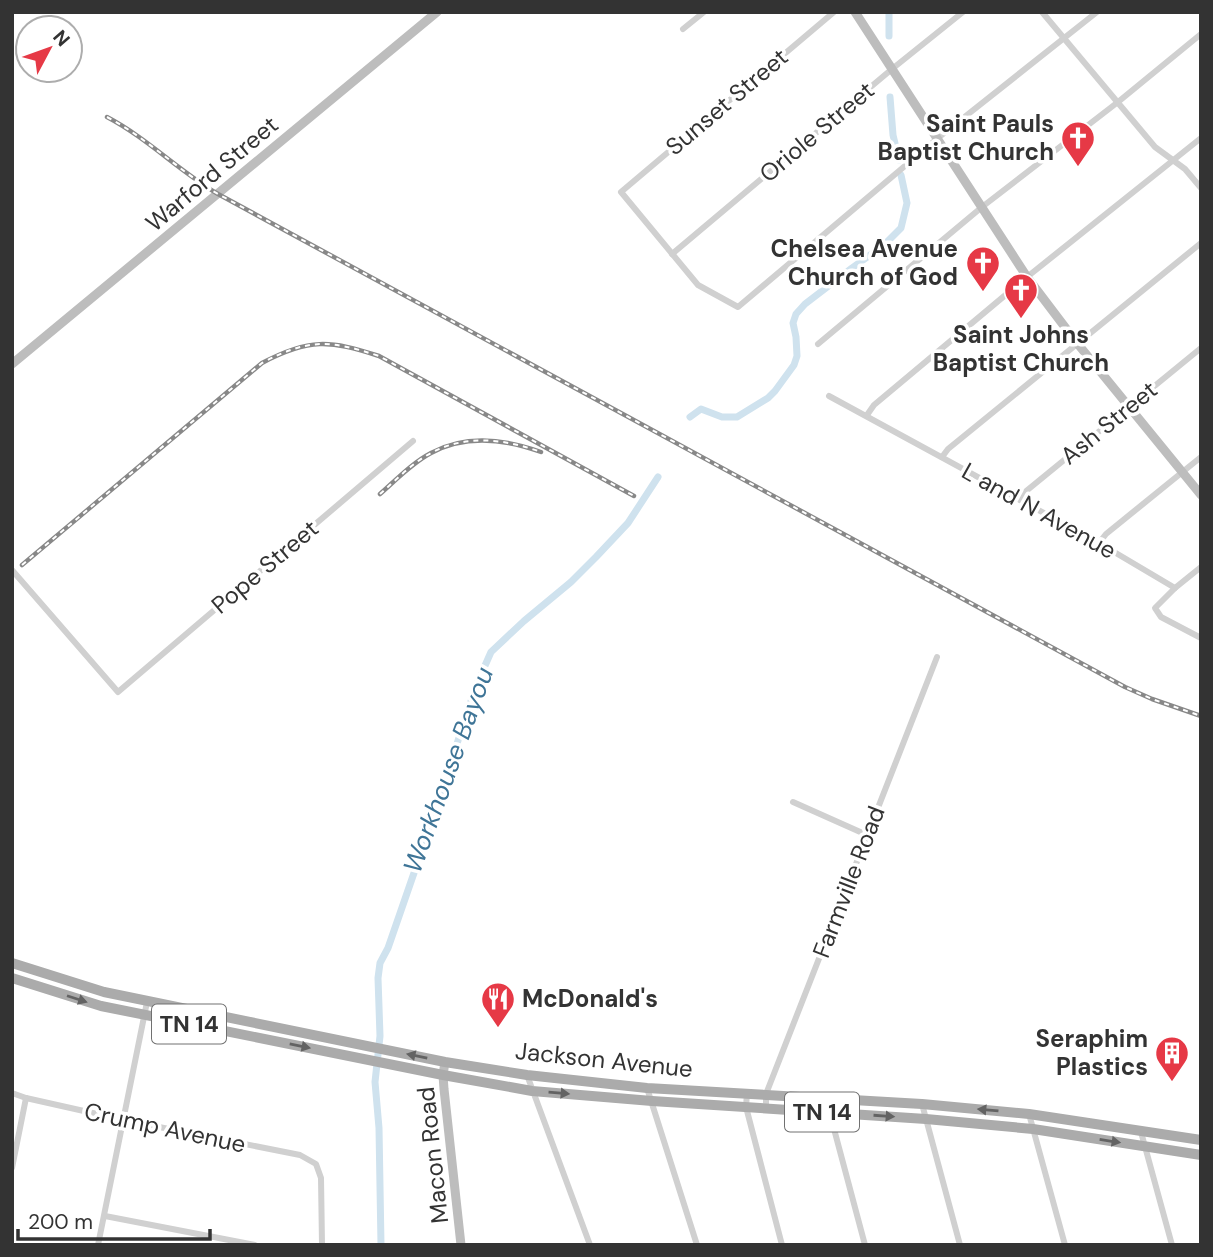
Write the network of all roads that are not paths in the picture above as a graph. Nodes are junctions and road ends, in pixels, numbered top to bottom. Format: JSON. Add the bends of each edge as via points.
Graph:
{"nodes":[{"id":1,"x":437,"y":12,"type":"edge"},
{"id":2,"x":704,"y":12,"type":"edge"},
{"id":3,"x":834,"y":12,"type":"edge"},
{"id":4,"x":855,"y":12,"type":"edge"},
{"id":5,"x":963,"y":12,"type":"edge"},
{"id":6,"x":1042,"y":12,"type":"edge"},
{"id":7,"x":1097,"y":12,"type":"edge"},
{"id":8,"x":683,"y":29,"type":"dead end"},
{"id":9,"x":1201,"y":34,"type":"edge"},
{"id":10,"x":1065,"y":39,"type":"junction"},
{"id":11,"x":892,"y":69,"type":"junction"},
{"id":12,"x":1118,"y":102,"type":"junction"},
{"id":13,"x":938,"y":138,"type":"junction"},
{"id":14,"x":1201,"y":138,"type":"edge"},
{"id":15,"x":1174,"y":160,"type":"junction"},
{"id":16,"x":1201,"y":188,"type":"edge"},
{"id":17,"x":982,"y":207,"type":"junction"},
{"id":18,"x":1201,"y":243,"type":"edge"},
{"id":19,"x":672,"y":254,"type":"junction"},
{"id":20,"x":1027,"y":277,"type":"junction"},
{"id":21,"x":1077,"y":342,"type":"junction"},
{"id":22,"x":818,"y":344,"type":"dead end"},
{"id":23,"x":1201,"y":348,"type":"edge"},
{"id":24,"x":12,"y":364,"type":"edge"},
{"id":25,"x":829,"y":396,"type":"dead end"},
{"id":26,"x":1129,"y":406,"type":"junction"},
{"id":27,"x":867,"y":415,"type":"junction"},
{"id":28,"x":413,"y":441,"type":"dead end"},
{"id":29,"x":942,"y":457,"type":"junction"},
{"id":30,"x":1201,"y":457,"type":"edge"},
{"id":31,"x":1182,"y":472,"type":"junction"},
{"id":32,"x":1201,"y":495,"type":"edge"},
{"id":33,"x":1020,"y":500,"type":"junction"},
{"id":34,"x":1099,"y":543,"type":"junction"},
{"id":35,"x":1201,"y":567,"type":"edge"},
{"id":36,"x":12,"y":570,"type":"edge"},
{"id":37,"x":1175,"y":588,"type":"junction"},
{"id":38,"x":1201,"y":638,"type":"edge"},
{"id":39,"x":937,"y":657,"type":"dead end"},
{"id":40,"x":793,"y":803,"type":"dead end"},
{"id":41,"x":867,"y":835,"type":"junction"},
{"id":42,"x":12,"y":964,"type":"edge"},
{"id":43,"x":12,"y":978,"type":"edge"},
{"id":44,"x":147,"y":1002,"type":"junction"},
{"id":45,"x":144,"y":1015,"type":"junction"},
{"id":46,"x":445,"y":1062,"type":"junction"},
{"id":47,"x":443,"y":1075,"type":"junction"},
{"id":48,"x":527,"y":1076,"type":"junction"},
{"id":49,"x":647,"y":1088,"type":"junction"},
{"id":50,"x":532,"y":1091,"type":"junction"},
{"id":51,"x":12,"y":1093,"type":"edge"},
{"id":52,"x":747,"y":1093,"type":"junction"},
{"id":53,"x":766,"y":1094,"type":"junction"},
{"id":54,"x":26,"y":1098,"type":"junction"},
{"id":55,"x":826,"y":1099,"type":"junction"},
{"id":56,"x":652,"y":1101,"type":"junction"},
{"id":57,"x":922,"y":1104,"type":"junction"},
{"id":58,"x":746,"y":1107,"type":"junction"},
{"id":59,"x":766,"y":1108,"type":"junction"},
{"id":60,"x":830,"y":1113,"type":"junction"},
{"id":61,"x":1029,"y":1114,"type":"junction"},
{"id":62,"x":926,"y":1119,"type":"junction"},
{"id":63,"x":124,"y":1120,"type":"junction"},
{"id":64,"x":1033,"y":1129,"type":"junction"},
{"id":65,"x":1141,"y":1132,"type":"junction"},
{"id":66,"x":1201,"y":1140,"type":"edge"},
{"id":67,"x":1145,"y":1147,"type":"junction"},
{"id":68,"x":1201,"y":1155,"type":"edge"},
{"id":69,"x":12,"y":1168,"type":"edge"},
{"id":70,"x":105,"y":1216,"type":"junction"},
{"id":71,"x":98,"y":1245,"type":"edge"},
{"id":72,"x":255,"y":1245,"type":"edge"},
{"id":73,"x":321,"y":1245,"type":"edge"},
{"id":74,"x":461,"y":1245,"type":"edge"},
{"id":75,"x":590,"y":1245,"type":"edge"},
{"id":76,"x":697,"y":1245,"type":"edge"},
{"id":77,"x":782,"y":1245,"type":"edge"},
{"id":78,"x":865,"y":1245,"type":"edge"},
{"id":79,"x":960,"y":1245,"type":"edge"},
{"id":80,"x":1065,"y":1245,"type":"edge"},
{"id":81,"x":1172,"y":1245,"type":"edge"}],
"edges":[{"from":1,"to":24,"type":"main road","name":"Warford Street"},
{"from":2,"to":8,"type":"street"},
{"from":3,"to":19,"type":"street","name":"Sunset Street","via":[[621,192]]},
{"from":4,"to":11,"type":"main road"},
{"from":5,"to":11,"type":"street","name":"Oriole Street"},
{"from":6,"to":10,"type":"street"},
{"from":7,"to":10,"type":"street"},
{"from":9,"to":12,"type":"street"},
{"from":10,"to":12,"type":"street"},
{"from":10,"to":13,"type":"street"},
{"from":11,"to":13,"type":"main road"},
{"from":11,"to":19,"type":"street","name":"Oriole Street"},
{"from":12,"to":15,"type":"street","via":[[1155,147]]},
{"from":12,"to":17,"type":"street"},
{"from":13,"to":17,"type":"main road"},
{"from":13,"to":19,"type":"street","via":[[738,307],[698,285]]},
{"from":14,"to":15,"type":"street"},
{"from":15,"to":16,"type":"street"},
{"from":15,"to":20,"type":"street"},
{"from":17,"to":20,"type":"main road"},
{"from":17,"to":22,"type":"street"},
{"from":18,"to":21,"type":"street"},
{"from":20,"to":21,"type":"main road"},
{"from":20,"to":27,"type":"street"},
{"from":21,"to":26,"type":"main road"},
{"from":21,"to":29,"type":"street"},
{"from":23,"to":26,"type":"street","name":"Ash Street"},
{"from":25,"to":27,"type":"street","name":"L and N Avenue"},
{"from":26,"to":31,"type":"main road"},
{"from":26,"to":33,"type":"street","name":"Ash Street"},
{"from":27,"to":29,"type":"street","name":"L and N Avenue"},
{"from":28,"to":36,"type":"street","name":"Pope Street","via":[[118,692]]},
{"from":29,"to":33,"type":"street","name":"L and N Avenue"},
{"from":30,"to":31,"type":"street"},
{"from":31,"to":32,"type":"main road"},
{"from":31,"to":34,"type":"street"},
{"from":33,"to":34,"type":"street","name":"L and N Avenue"},
{"from":34,"to":37,"type":"street","name":"L and N Avenue"},
{"from":35,"to":37,"type":"street"},
{"from":37,"to":38,"type":"street","via":[[1155,608],[1161,617]]},
{"from":39,"to":41,"type":"street","name":"Farmville Road"},
{"from":40,"to":41,"type":"street"},
{"from":41,"to":53,"type":"street","name":"Farmville Road"},
{"from":42,"to":44,"type":"main road","name":"Jackson Avenue","number":"TN 14"},
{"from":43,"to":45,"type":"main road","name":"Jackson Avenue","number":"TN 14","one_way":true},
{"from":44,"to":45,"type":"street"},
{"from":46,"to":44,"type":"main road","name":"Jackson Avenue","number":"TN 14","one_way":true},
{"from":45,"to":47,"type":"main road","name":"Jackson Avenue","number":"TN 14","one_way":true},
{"from":45,"to":63,"type":"street"},
{"from":46,"to":47,"type":"main road","name":"Macon Road"},
{"from":46,"to":48,"type":"main road","name":"Jackson Avenue","number":"TN 14"},
{"from":47,"to":50,"type":"main road","name":"Jackson Avenue","number":"TN 14"},
{"from":47,"to":74,"type":"main road","name":"Macon Road"},
{"from":48,"to":49,"type":"main road","name":"Jackson Avenue","number":"TN 14"},
{"from":48,"to":50,"type":"street"},
{"from":49,"to":52,"type":"main road","name":"Jackson Avenue","number":"TN 14"},
{"from":49,"to":56,"type":"street"},
{"from":50,"to":56,"type":"main road","name":"Jackson Avenue","number":"TN 14","one_way":true},
{"from":50,"to":75,"type":"street"},
{"from":51,"to":54,"type":"street","name":"Crump Avenue"},
{"from":52,"to":53,"type":"main road","name":"Jackson Avenue","number":"TN 14"},
{"from":52,"to":58,"type":"street"},
{"from":53,"to":55,"type":"main road","name":"Jackson Avenue","number":"TN 14"},
{"from":53,"to":59,"type":"street","name":"Farmville Road"},
{"from":54,"to":63,"type":"street","name":"Crump Avenue"},
{"from":54,"to":69,"type":"street"},
{"from":55,"to":57,"type":"main road","name":"Jackson Avenue","number":"TN 14"},
{"from":55,"to":60,"type":"street"},
{"from":56,"to":58,"type":"main road","name":"Jackson Avenue","number":"TN 14"},
{"from":56,"to":76,"type":"street"},
{"from":61,"to":57,"type":"main road","name":"Jackson Avenue","number":"TN 14","one_way":true},
{"from":57,"to":62,"type":"street"},
{"from":58,"to":59,"type":"main road","name":"Jackson Avenue","number":"TN 14"},
{"from":58,"to":77,"type":"street"},
{"from":59,"to":60,"type":"main road","name":"Jackson Avenue","number":"TN 14"},
{"from":60,"to":62,"type":"main road","name":"Jackson Avenue","number":"TN 14","one_way":true},
{"from":60,"to":78,"type":"street"},
{"from":61,"to":64,"type":"street"},
{"from":61,"to":65,"type":"main road","name":"Jackson Avenue","number":"TN 14"},
{"from":62,"to":64,"type":"main road","name":"Jackson Avenue","number":"TN 14"},
{"from":62,"to":79,"type":"street"},
{"from":63,"to":70,"type":"street"},
{"from":63,"to":73,"type":"street","name":"Crump Avenue","via":[[300,1155],[316,1164],[321,1178]]},
{"from":64,"to":67,"type":"main road","name":"Jackson Avenue","number":"TN 14","one_way":true},
{"from":64,"to":80,"type":"street"},
{"from":65,"to":66,"type":"main road","name":"Jackson Avenue","number":"TN 14"},
{"from":65,"to":67,"type":"street"},
{"from":67,"to":68,"type":"main road","name":"Jackson Avenue","number":"TN 14"},
{"from":67,"to":81,"type":"street"},
{"from":70,"to":71,"type":"street"},
{"from":70,"to":72,"type":"street"}]}
